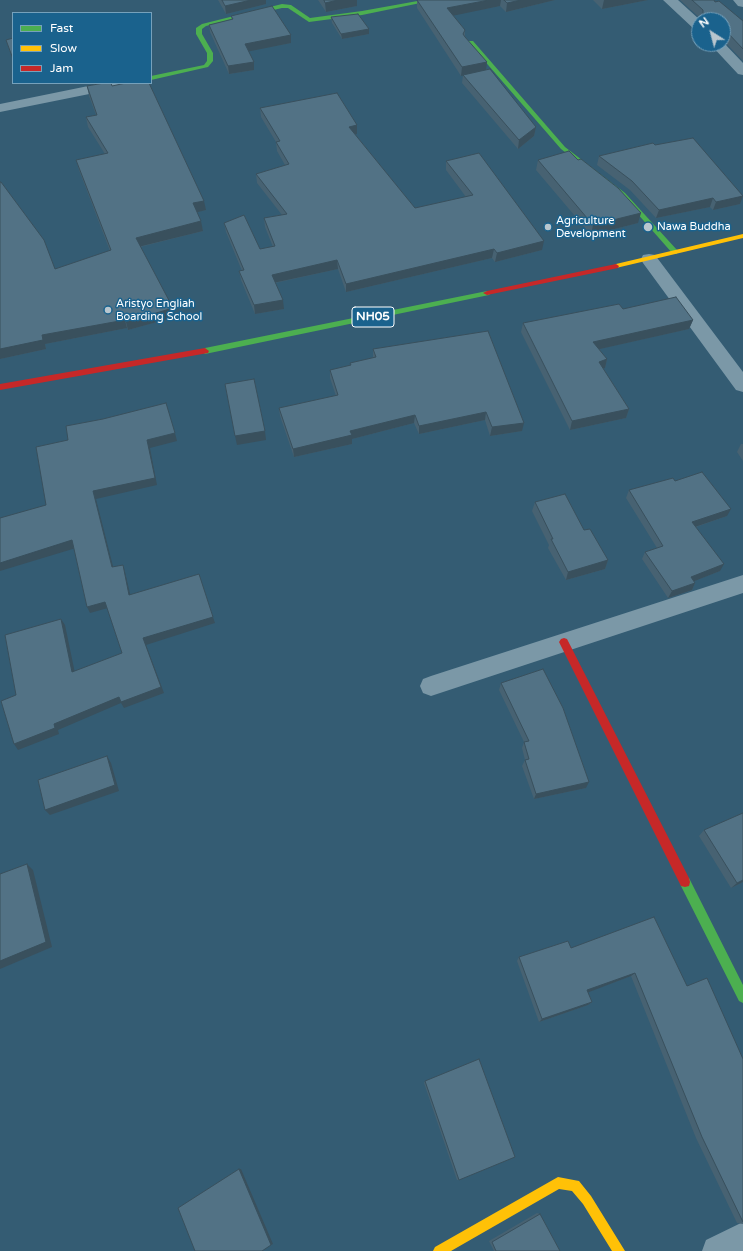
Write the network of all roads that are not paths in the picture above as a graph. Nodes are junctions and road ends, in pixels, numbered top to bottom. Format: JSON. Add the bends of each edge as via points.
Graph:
{"nodes":[{"id":1,"x":432,"y":0,"type":"edge"},
{"id":2,"x":670,"y":0,"type":"edge"},
{"id":3,"x":740,"y":0,"type":"edge"},
{"id":4,"x":743,"y":3,"type":"edge"},
{"id":5,"x":691,"y":19,"type":"edge"},
{"id":6,"x":471,"y":42,"type":"edge"},
{"id":7,"x":725,"y":52,"type":"edge"},
{"id":8,"x":743,"y":71,"type":"edge"},
{"id":9,"x":152,"y":78,"type":"edge"},
{"id":10,"x":119,"y":84,"type":"edge"},
{"id":11,"x":0,"y":108,"type":"edge"},
{"id":12,"x":743,"y":236,"type":"edge"},
{"id":13,"x":675,"y":252,"type":"junction"},
{"id":14,"x":649,"y":259,"type":"junction"},
{"id":15,"x":743,"y":385,"type":"edge"},
{"id":16,"x":0,"y":387,"type":"edge"},
{"id":17,"x":743,"y":584,"type":"edge"},
{"id":18,"x":564,"y":642,"type":"junction"},
{"id":19,"x":432,"y":686,"type":"dead end"},
{"id":20,"x":743,"y":997,"type":"edge"},
{"id":21,"x":743,"y":1237,"type":"edge"},
{"id":22,"x":439,"y":1251,"type":"edge"},
{"id":23,"x":619,"y":1251,"type":"edge"},
{"id":24,"x":716,"y":1251,"type":"edge"}],
"edges":[{"from":1,"to":9,"type":"street","via":[[309,20],[289,6],[282,6],[204,25],[199,28],[199,34],[210,53],[210,61],[206,66]]},
{"from":2,"to":5,"type":"street"},
{"from":3,"to":4,"type":"street"},
{"from":6,"to":13,"type":"street","via":[[563,148],[623,194]]},
{"from":7,"to":8,"type":"street"},
{"from":10,"to":11,"type":"street"},
{"from":12,"to":13,"type":"street","number":"NH05"},
{"from":13,"to":14,"type":"street","number":"NH05"},
{"from":14,"to":15,"type":"street"},
{"from":14,"to":16,"type":"street","number":"NH05","via":[[234,346]]},
{"from":17,"to":18,"type":"street"},
{"from":18,"to":19,"type":"street"},
{"from":18,"to":20,"type":"street"},
{"from":21,"to":24,"type":"street"},
{"from":22,"to":23,"type":"street","via":[[558,1183],[575,1185]]}]}
